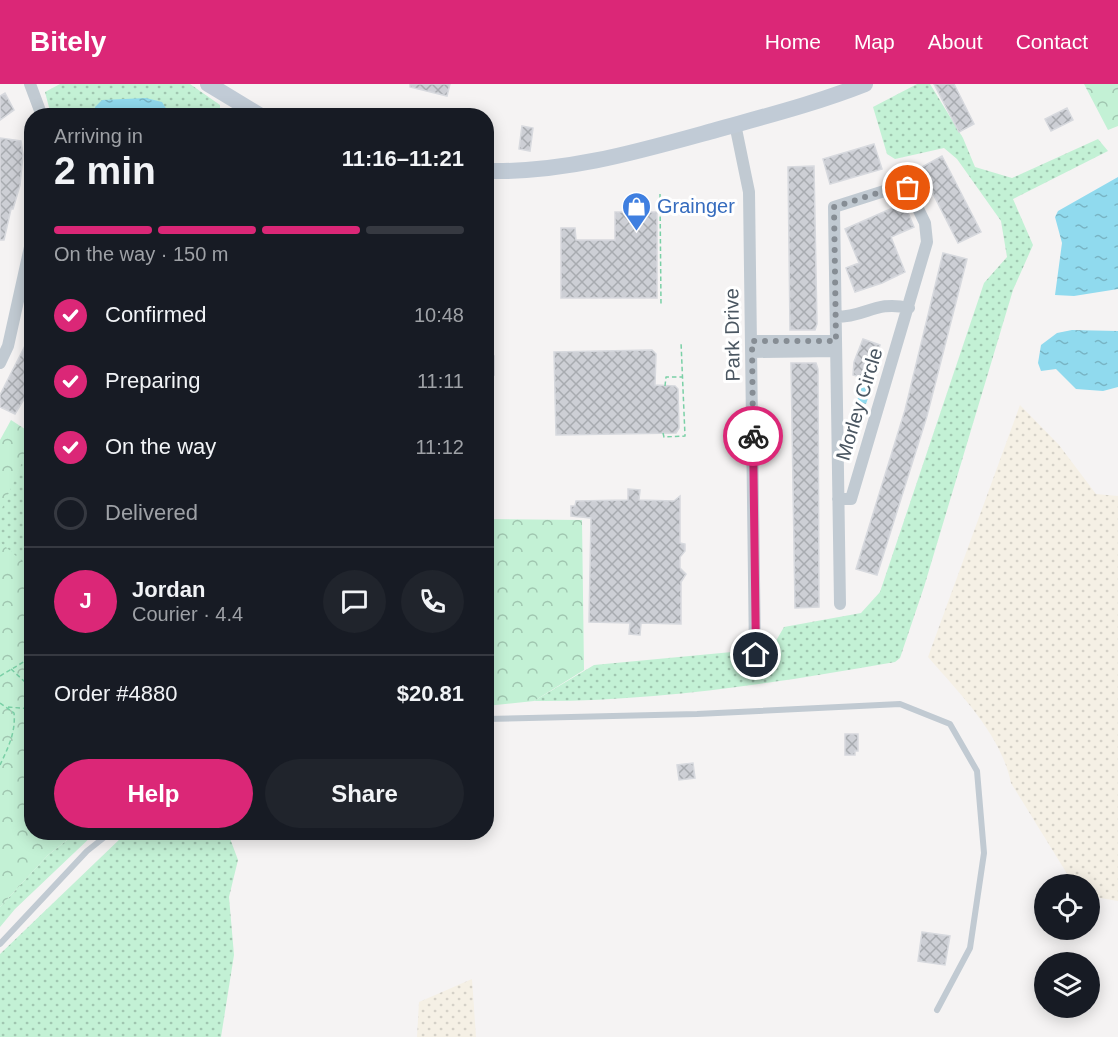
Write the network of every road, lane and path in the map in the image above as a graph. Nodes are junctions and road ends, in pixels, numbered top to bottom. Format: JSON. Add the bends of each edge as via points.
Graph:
{"nodes":[{"id":1,"x":30,"y":84,"type":"edge"},
{"id":2,"x":208,"y":84,"type":"edge"},
{"id":3,"x":865,"y":84,"type":"edge"},
{"id":4,"x":39,"y":108,"type":"edge"},
{"id":5,"x":248,"y":108,"type":"edge"},
{"id":6,"x":735,"y":124,"type":"junction"},
{"id":7,"x":494,"y":171,"type":"edge"},
{"id":8,"x":660,"y":194,"type":"dead end"},
{"id":9,"x":24,"y":288,"type":"edge"},
{"id":10,"x":661,"y":305,"type":"dead end"},
{"id":11,"x":909,"y":308,"type":"junction"},
{"id":12,"x":836,"y":317,"type":"junction"},
{"id":13,"x":681,"y":342,"type":"dead end"},
{"id":14,"x":752,"y":346,"type":"junction"},
{"id":15,"x":836,"y":346,"type":"junction"},
{"id":16,"x":0,"y":363,"type":"edge"},
{"id":17,"x":684,"y":377,"type":"junction"},
{"id":18,"x":665,"y":386,"type":"dead end"},
{"id":19,"x":663,"y":433,"type":"dead end"},
{"id":20,"x":838,"y":499,"type":"junction"},
{"id":21,"x":840,"y":604,"type":"dead end"},
{"id":22,"x":756,"y":655,"type":"dead end"},
{"id":23,"x":24,"y":662,"type":"edge"},
{"id":24,"x":11,"y":669,"type":"junction"},
{"id":25,"x":0,"y":676,"type":"edge"},
{"id":26,"x":24,"y":681,"type":"edge"},
{"id":27,"x":0,"y":703,"type":"edge"},
{"id":28,"x":8,"y":707,"type":"junction"},
{"id":29,"x":24,"y":708,"type":"edge"},
{"id":30,"x":494,"y":719,"type":"edge"},
{"id":31,"x":0,"y":765,"type":"edge"},
{"id":32,"x":101,"y":840,"type":"edge"},
{"id":33,"x":0,"y":944,"type":"edge"},
{"id":34,"x":937,"y":1011,"type":"dead end"}],
"edges":[{"from":1,"to":4,"type":"street"},
{"from":2,"to":5,"type":"main road"},
{"from":3,"to":6,"type":"main road"},
{"from":6,"to":7,"type":"main road","via":[[601,161]]},
{"from":6,"to":14,"type":"street","name":"Park Drive","via":[[749,192]]},
{"from":8,"to":10,"type":"path"},
{"from":9,"to":16,"type":"street"},
{"from":11,"to":12,"type":"street","via":[[883,304],[851,317]]},
{"from":11,"to":12,"type":"street","name":"Morley Circle","via":[[927,242],[925,222],[908,188],[900,186],[834,207]]},
{"from":11,"to":20,"type":"street","name":"Morley Circle","via":[[851,499]]},
{"from":12,"to":15,"type":"street","name":"Morley Circle"},
{"from":13,"to":17,"type":"path"},
{"from":14,"to":15,"type":"street","name":"Morley Circle"},
{"from":14,"to":22,"type":"street","name":"Park Drive"},
{"from":15,"to":20,"type":"street","name":"Morley Circle"},
{"from":17,"to":18,"type":"path","via":[[666,377]]},
{"from":17,"to":19,"type":"path","via":[[685,436]]},
{"from":20,"to":21,"type":"street","name":"Morley Circle"},
{"from":23,"to":24,"type":"path"},
{"from":24,"to":25,"type":"path"},
{"from":24,"to":26,"type":"path"},
{"from":27,"to":28,"type":"path"},
{"from":28,"to":29,"type":"path"},
{"from":28,"to":31,"type":"path","via":[[14,713],[15,730]]},
{"from":30,"to":34,"type":"lane","via":[[900,704],[950,724],[977,771],[984,853],[970,948]]},
{"from":32,"to":33,"type":"lane"}]}
